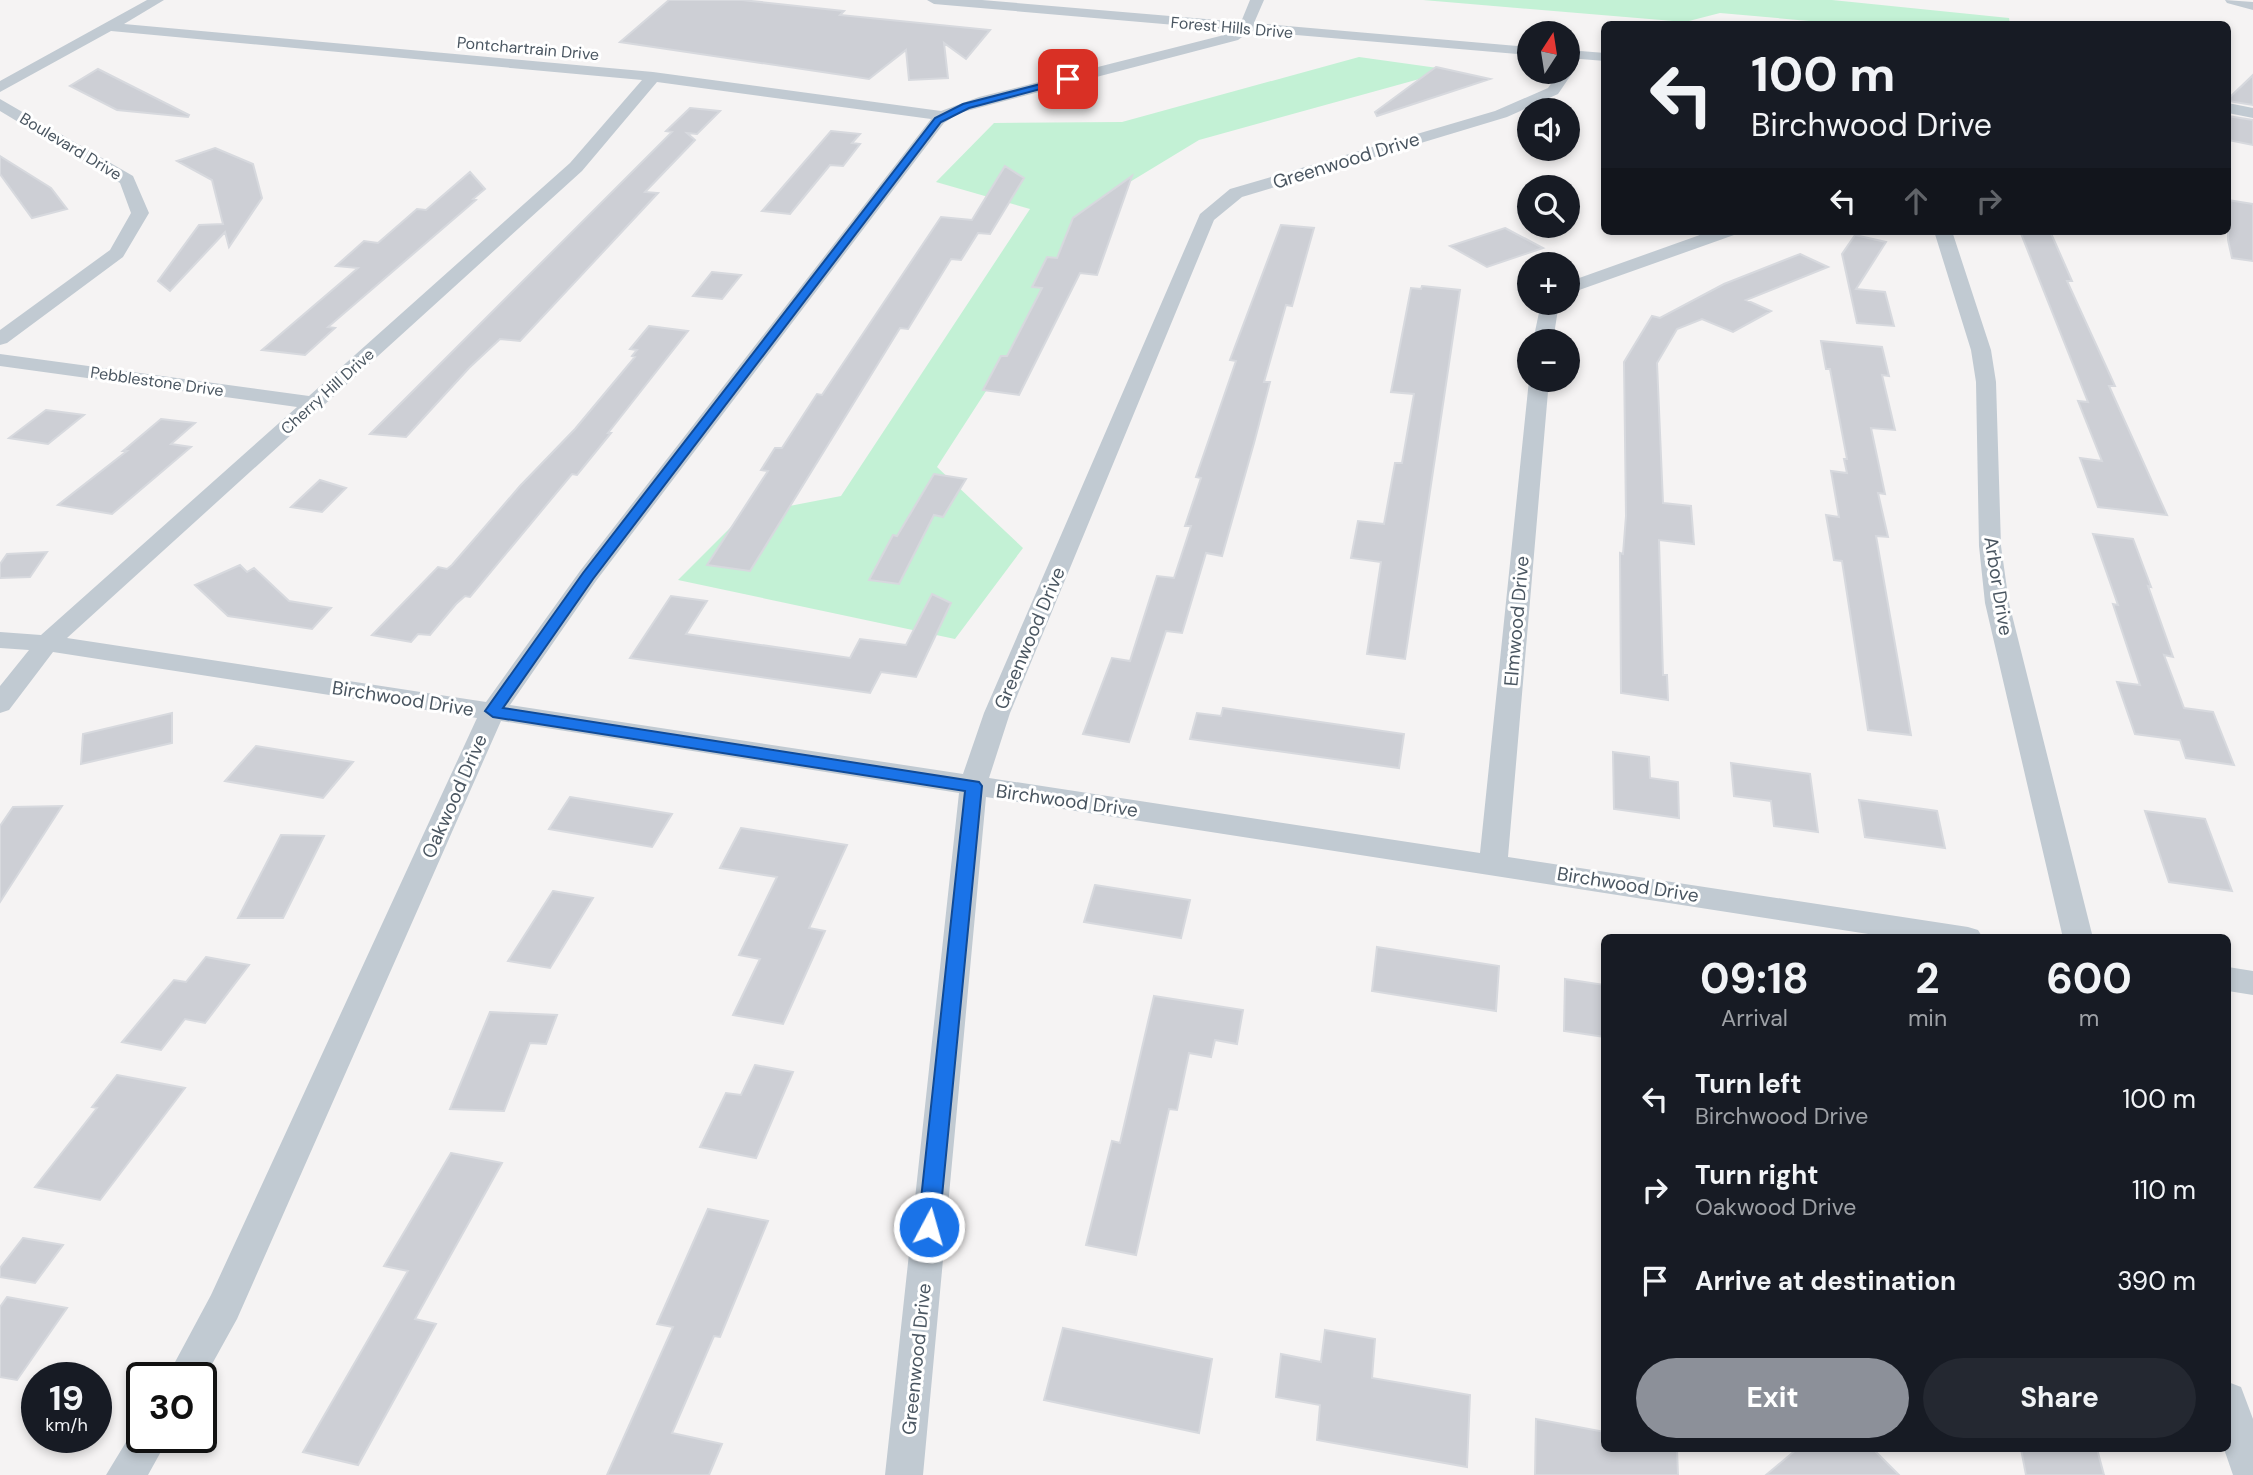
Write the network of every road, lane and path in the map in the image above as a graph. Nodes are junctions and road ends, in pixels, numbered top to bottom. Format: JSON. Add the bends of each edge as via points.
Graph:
{"nodes":[{"id":1,"x":157,"y":0,"type":"edge"},
{"id":2,"x":934,"y":0,"type":"edge"},
{"id":3,"x":1257,"y":0,"type":"edge"},
{"id":4,"x":2232,"y":0,"type":"edge"},
{"id":5,"x":2253,"y":6,"type":"edge"},
{"id":6,"x":108,"y":27,"type":"junction"},
{"id":7,"x":1245,"y":29,"type":"junction"},
{"id":8,"x":1517,"y":50,"type":"edge"},
{"id":9,"x":1601,"y":58,"type":"edge"},
{"id":10,"x":1580,"y":60,"type":"edge"},
{"id":11,"x":653,"y":77,"type":"junction"},
{"id":12,"x":1557,"y":84,"type":"edge"},
{"id":13,"x":0,"y":88,"type":"edge"},
{"id":14,"x":0,"y":104,"type":"edge"},
{"id":15,"x":2231,"y":109,"type":"edge"},
{"id":16,"x":2253,"y":113,"type":"edge"},
{"id":17,"x":943,"y":116,"type":"junction"},
{"id":18,"x":1717,"y":235,"type":"edge"},
{"id":19,"x":1944,"y":235,"type":"edge"},
{"id":20,"x":1580,"y":284,"type":"edge"},
{"id":21,"x":0,"y":339,"type":"edge"},
{"id":22,"x":0,"y":360,"type":"edge"},
{"id":23,"x":1538,"y":392,"type":"edge"},
{"id":24,"x":314,"y":402,"type":"junction"},
{"id":25,"x":0,"y":639,"type":"edge"},
{"id":26,"x":47,"y":643,"type":"junction"},
{"id":27,"x":0,"y":704,"type":"edge"},
{"id":28,"x":493,"y":711,"type":"junction"},
{"id":29,"x":974,"y":786,"type":"junction"},
{"id":30,"x":1493,"y":863,"type":"junction"},
{"id":31,"x":1943,"y":934,"type":"edge"},
{"id":32,"x":2077,"y":934,"type":"edge"},
{"id":33,"x":2231,"y":979,"type":"edge"},
{"id":34,"x":2253,"y":983,"type":"edge"},
{"id":35,"x":193,"y":1362,"type":"edge"},
{"id":36,"x":2231,"y":1409,"type":"edge"},
{"id":37,"x":139,"y":1453,"type":"edge"},
{"id":38,"x":125,"y":1475,"type":"edge"},
{"id":39,"x":904,"y":1475,"type":"edge"},
{"id":40,"x":2252,"y":1475,"type":"edge"}],
"edges":[{"from":1,"to":6,"type":"street"},
{"from":2,"to":7,"type":"street","name":"Forest Hills Drive"},
{"from":3,"to":7,"type":"street"},
{"from":4,"to":5,"type":"street"},
{"from":6,"to":11,"type":"street","name":"Pontchartrain Drive"},
{"from":6,"to":13,"type":"street"},
{"from":7,"to":8,"type":"street","name":"Forest Hills Drive"},
{"from":7,"to":17,"type":"street","via":[[1217,42],[984,100]]},
{"from":9,"to":10,"type":"street"},
{"from":11,"to":17,"type":"street","name":"Pontchartrain Drive"},
{"from":11,"to":24,"type":"street","name":"Cherry Hill Drive","via":[[576,167]]},
{"from":12,"to":29,"type":"street","name":"Greenwood Drive","via":[[1553,91],[1502,114],[1236,193],[1206,218],[997,713]]},
{"from":14,"to":21,"type":"street","name":"Boulevard Drive","via":[[127,180],[140,213],[117,253]]},
{"from":15,"to":16,"type":"street"},
{"from":17,"to":28,"type":"street","name":"Oakwood Drive","via":[[588,576]]},
{"from":18,"to":20,"type":"street"},
{"from":19,"to":32,"type":"street","name":"Arbor Drive","via":[[1981,350],[1986,382],[1990,546],[1997,603]]},
{"from":22,"to":24,"type":"street","name":"Pebblestone Drive"},
{"from":23,"to":30,"type":"street","name":"Elmwood Drive"},
{"from":24,"to":26,"type":"street","name":"Cherry Hill Drive"},
{"from":25,"to":26,"type":"street","name":"Birchwood Drive"},
{"from":26,"to":27,"type":"street","name":"Cherry Hill Drive"},
{"from":26,"to":28,"type":"street","name":"Birchwood Drive"},
{"from":28,"to":29,"type":"street","name":"Birchwood Drive"},
{"from":28,"to":35,"type":"street","name":"Oakwood Drive","via":[[224,1307]]},
{"from":29,"to":30,"type":"street","name":"Birchwood Drive"},
{"from":29,"to":39,"type":"street","name":"Greenwood Drive"},
{"from":30,"to":31,"type":"street","name":"Birchwood Drive"},
{"from":33,"to":34,"type":"street"},
{"from":36,"to":40,"type":"street"},
{"from":37,"to":38,"type":"street"}]}
